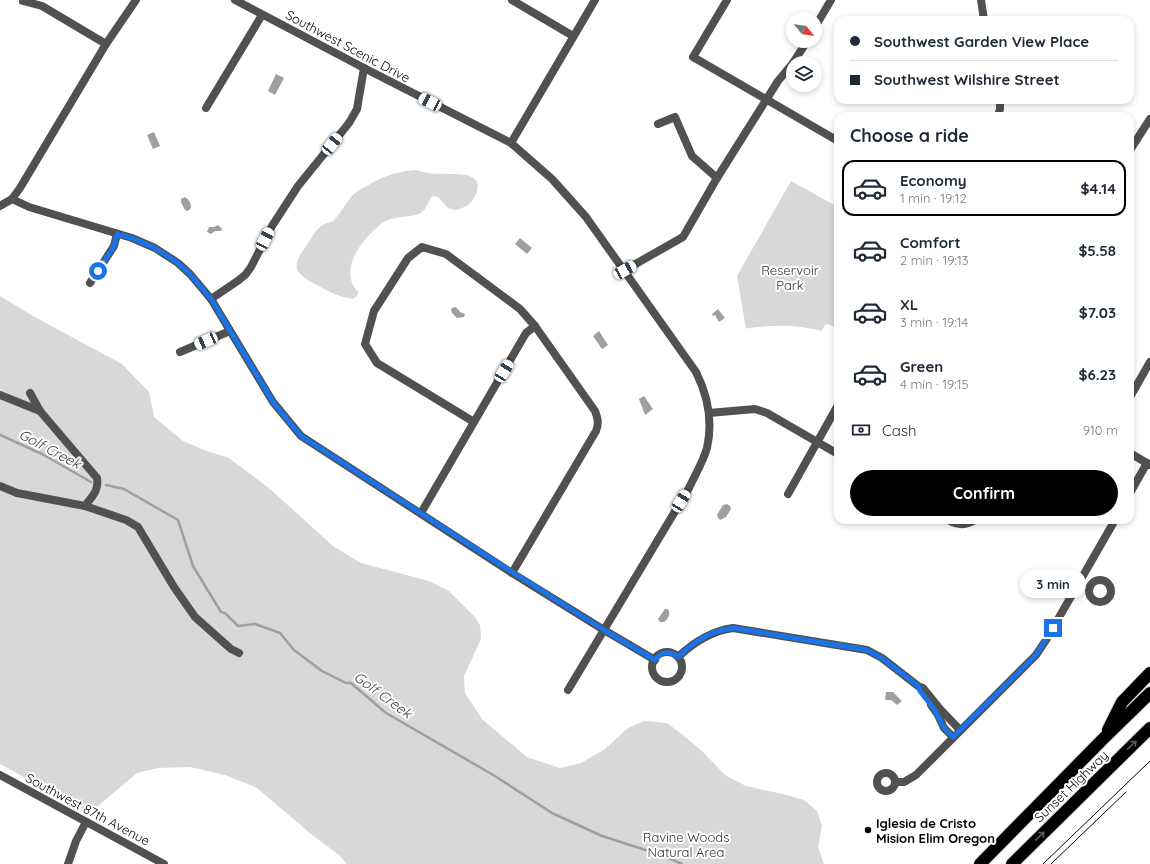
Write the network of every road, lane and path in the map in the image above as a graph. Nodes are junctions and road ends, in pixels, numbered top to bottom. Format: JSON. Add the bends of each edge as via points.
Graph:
{"nodes":[{"id":1,"x":136,"y":0,"type":"edge"},
{"id":2,"x":235,"y":0,"type":"edge"},
{"id":3,"x":512,"y":0,"type":"edge"},
{"id":4,"x":595,"y":0,"type":"edge"},
{"id":5,"x":727,"y":0,"type":"edge"},
{"id":6,"x":831,"y":0,"type":"edge"},
{"id":7,"x":981,"y":0,"type":"edge"},
{"id":8,"x":23,"y":2,"type":"dead end"},
{"id":9,"x":262,"y":15,"type":"junction"},
{"id":10,"x":822,"y":15,"type":"edge"},
{"id":11,"x":983,"y":16,"type":"edge"},
{"id":12,"x":573,"y":36,"type":"junction"},
{"id":13,"x":106,"y":44,"type":"junction"},
{"id":14,"x":364,"y":68,"type":"junction"},
{"id":15,"x":786,"y":71,"type":"edge"},
{"id":16,"x":766,"y":100,"type":"junction"},
{"id":17,"x":206,"y":108,"type":"dead end"},
{"id":18,"x":1150,"y":119,"type":"edge"},
{"id":19,"x":658,"y":124,"type":"dead end"},
{"id":20,"x":834,"y":139,"type":"edge"},
{"id":21,"x":511,"y":143,"type":"junction"},
{"id":22,"x":1134,"y":144,"type":"edge"},
{"id":23,"x":717,"y":178,"type":"junction"},
{"id":24,"x":12,"y":199,"type":"junction"},
{"id":25,"x":0,"y":206,"type":"edge"},
{"id":26,"x":117,"y":234,"type":"junction"},
{"id":27,"x":625,"y":270,"type":"junction"},
{"id":28,"x":90,"y":283,"type":"dead end"},
{"id":29,"x":211,"y":299,"type":"junction"},
{"id":30,"x":535,"y":326,"type":"junction"},
{"id":31,"x":230,"y":330,"type":"junction"},
{"id":32,"x":180,"y":352,"type":"dead end"},
{"id":33,"x":1150,"y":362,"type":"edge"},
{"id":34,"x":1134,"y":390,"type":"edge"},
{"id":35,"x":30,"y":393,"type":"dead end"},
{"id":36,"x":0,"y":396,"type":"edge"},
{"id":37,"x":40,"y":411,"type":"junction"},
{"id":38,"x":834,"y":412,"type":"edge"},
{"id":39,"x":709,"y":413,"type":"junction"},
{"id":40,"x":474,"y":422,"type":"junction"},
{"id":41,"x":817,"y":441,"type":"junction"},
{"id":42,"x":834,"y":452,"type":"edge"},
{"id":43,"x":1134,"y":455,"type":"edge"},
{"id":44,"x":1149,"y":464,"type":"edge"},
{"id":45,"x":0,"y":486,"type":"edge"},
{"id":46,"x":1134,"y":487,"type":"edge"},
{"id":47,"x":788,"y":494,"type":"dead end"},
{"id":48,"x":85,"y":506,"type":"junction"},
{"id":49,"x":421,"y":513,"type":"junction"},
{"id":50,"x":1113,"y":524,"type":"edge"},
{"id":51,"x":512,"y":572,"type":"junction"},
{"id":52,"x":1081,"y":579,"type":"junction"},
{"id":53,"x":1091,"y":585,"type":"dead end"},
{"id":54,"x":604,"y":630,"type":"junction"},
{"id":55,"x":239,"y":653,"type":"dead end"},
{"id":56,"x":678,"y":657,"type":"junction"},
{"id":57,"x":655,"y":660,"type":"junction"},
{"id":58,"x":1150,"y":673,"type":"edge"},
{"id":59,"x":918,"y":686,"type":"junction"},
{"id":60,"x":568,"y":690,"type":"dead end"},
{"id":61,"x":1150,"y":693,"type":"edge"},
{"id":62,"x":1150,"y":728,"type":"edge"},
{"id":63,"x":960,"y":730,"type":"junction"},
{"id":64,"x":953,"y":737,"type":"junction"},
{"id":65,"x":1104,"y":738,"type":"junction"},
{"id":66,"x":0,"y":775,"type":"edge"},
{"id":67,"x":896,"y":782,"type":"dead end"},
{"id":68,"x":86,"y":822,"type":"junction"},
{"id":69,"x":68,"y":864,"type":"edge"},
{"id":70,"x":164,"y":864,"type":"edge"},
{"id":71,"x":980,"y":864,"type":"edge"},
{"id":72,"x":1012,"y":864,"type":"edge"}],
"edges":[{"from":1,"to":13,"type":"street"},
{"from":2,"to":9,"type":"street","name":"Southwest Scenic Drive"},
{"from":3,"to":12,"type":"street"},
{"from":4,"to":12,"type":"street"},
{"from":5,"to":16,"type":"street","via":[[693,57]]},
{"from":6,"to":10,"type":"street"},
{"from":7,"to":11,"type":"street"},
{"from":8,"to":13,"type":"street","via":[[42,6]]},
{"from":9,"to":14,"type":"street","name":"Southwest Scenic Drive"},
{"from":9,"to":17,"type":"street"},
{"from":12,"to":21,"type":"street"},
{"from":13,"to":24,"type":"street"},
{"from":14,"to":21,"type":"street","name":"Southwest Scenic Drive"},
{"from":14,"to":29,"type":"street","via":[[357,109],[349,123],[298,186],[272,226],[246,274]]},
{"from":15,"to":16,"type":"street"},
{"from":16,"to":20,"type":"street"},
{"from":16,"to":23,"type":"street"},
{"from":18,"to":22,"type":"street"},
{"from":19,"to":23,"type":"street","via":[[674,117],[692,156]]},
{"from":21,"to":27,"type":"street","name":"Southwest Scenic Drive","via":[[552,179],[572,201]]},
{"from":23,"to":27,"type":"street","via":[[683,237]]},
{"from":24,"to":25,"type":"street"},
{"from":24,"to":26,"type":"street","via":[[29,207]]},
{"from":26,"to":28,"type":"street","via":[[114,246]]},
{"from":26,"to":29,"type":"street","via":[[155,248],[178,263]]},
{"from":27,"to":39,"type":"street","name":"Southwest Scenic Drive","via":[[696,372]]},
{"from":29,"to":31,"type":"street"},
{"from":30,"to":40,"type":"street","via":[[526,333]]},
{"from":30,"to":40,"type":"street","via":[[520,309],[446,254],[422,247],[408,258],[374,311],[365,344],[377,363]]},
{"from":30,"to":51,"type":"street","via":[[596,412],[598,425]]},
{"from":31,"to":32,"type":"street"},
{"from":31,"to":49,"type":"street","via":[[273,402],[301,436]]},
{"from":33,"to":34,"type":"street"},
{"from":35,"to":37,"type":"street"},
{"from":36,"to":37,"type":"street"},
{"from":37,"to":48,"type":"street","via":[[97,478],[96,492]]},
{"from":38,"to":41,"type":"street"},
{"from":39,"to":41,"type":"street","via":[[755,409]]},
{"from":39,"to":54,"type":"street","name":"Southwest Scenic Drive","via":[[707,448],[689,488]]},
{"from":40,"to":49,"type":"street"},
{"from":41,"to":42,"type":"street"},
{"from":41,"to":47,"type":"street"},
{"from":43,"to":44,"type":"street"},
{"from":44,"to":46,"type":"street"},
{"from":45,"to":48,"type":"street","via":[[17,493]]},
{"from":48,"to":55,"type":"street","via":[[126,520],[138,527],[195,617]]},
{"from":49,"to":51,"type":"street"},
{"from":50,"to":52,"type":"street"},
{"from":51,"to":54,"type":"street"},
{"from":52,"to":53,"type":"street"},
{"from":52,"to":63,"type":"street","via":[[1036,655]]},
{"from":54,"to":57,"type":"street"},
{"from":54,"to":60,"type":"street","name":"Southwest Scenic Drive"},
{"from":56,"to":57,"type":"street","via":[[664,653]]},
{"from":56,"to":57,"type":"street","via":[[682,666],[681,671],[676,679],[667,682],[655,675],[652,666]]},
{"from":56,"to":59,"type":"street","via":[[693,643],[719,630],[733,628],[867,650],[882,658]]},
{"from":58,"to":65,"type":"highway","via":[[1122,702]]},
{"from":59,"to":63,"type":"street","via":[[923,688]]},
{"from":59,"to":64,"type":"street","via":[[944,728]]},
{"from":61,"to":65,"type":"highway","name":"Sunset Highway"},
{"from":72,"to":62,"type":"highway","name":"Sunset Highway","one_way":true},
{"from":63,"to":64,"type":"street"},
{"from":64,"to":67,"type":"street","via":[[910,780]]},
{"from":65,"to":71,"type":"highway","name":"Sunset Highway"},
{"from":66,"to":68,"type":"street","name":"Southwest 87th Avenue"},
{"from":68,"to":69,"type":"street"},
{"from":68,"to":70,"type":"street","name":"Southwest 87th Avenue"}]}
